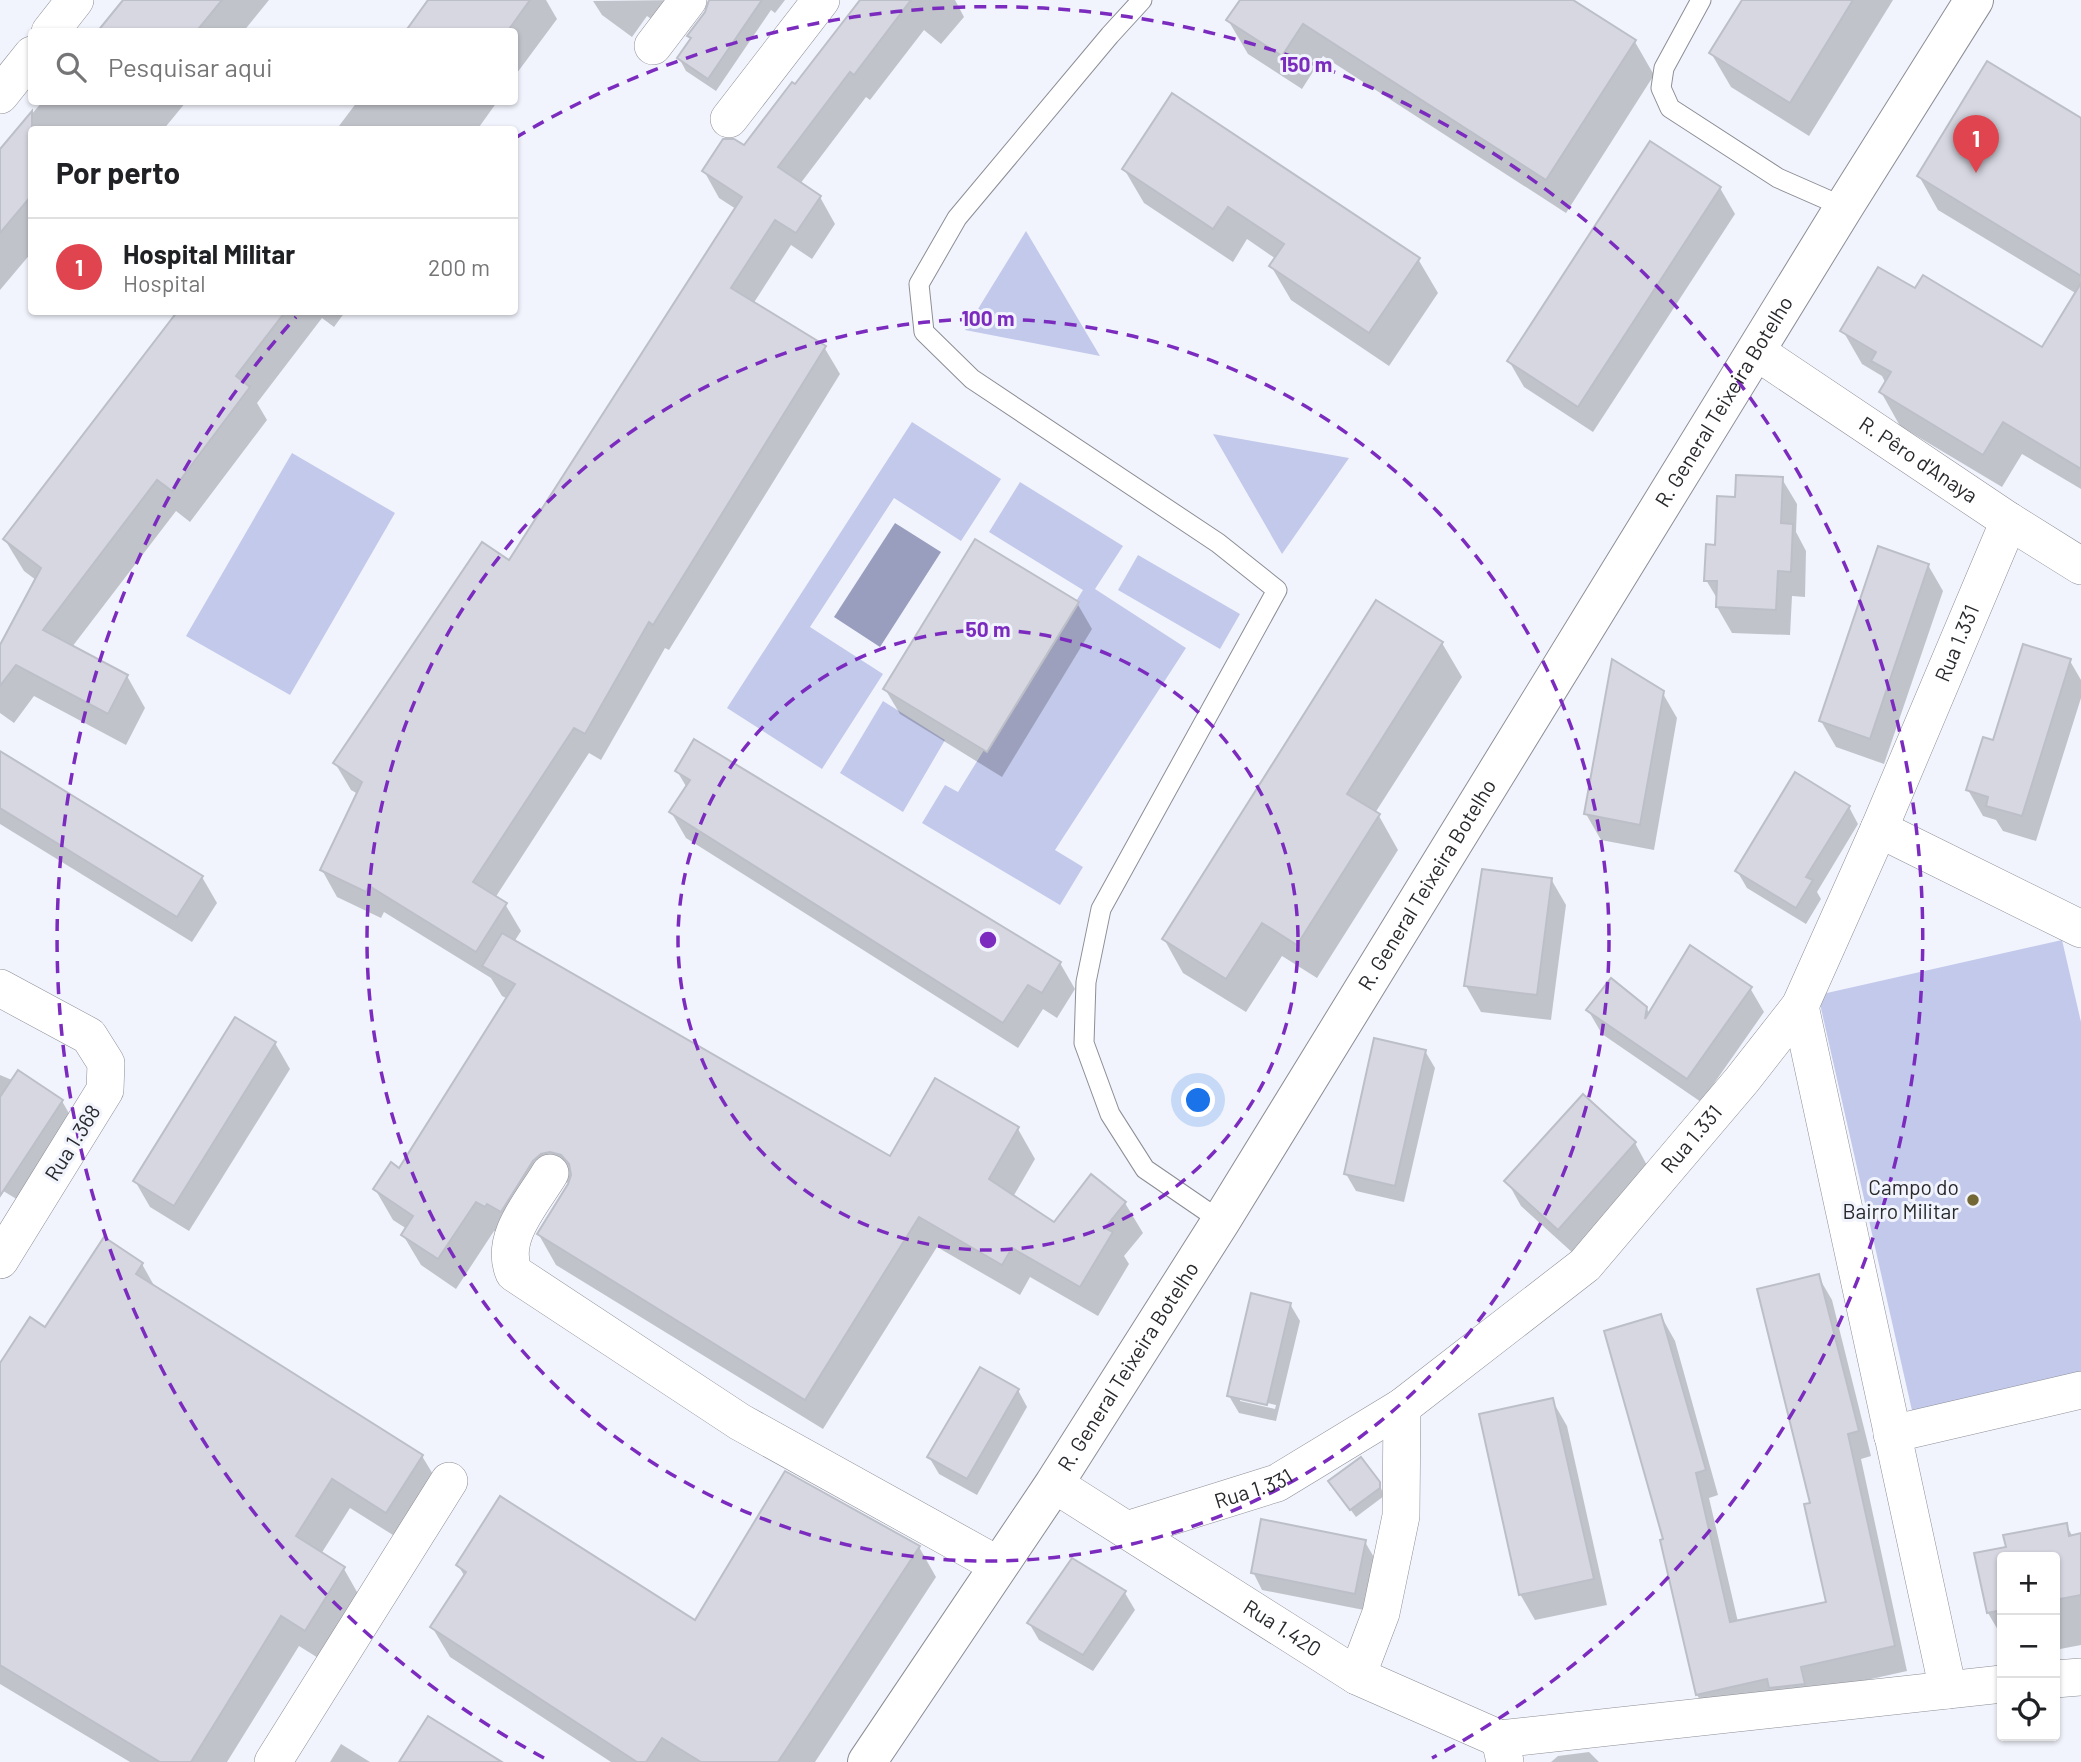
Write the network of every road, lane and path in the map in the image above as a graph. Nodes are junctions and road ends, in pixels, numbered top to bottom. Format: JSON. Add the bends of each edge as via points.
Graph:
{"nodes":[{"id":1,"x":75,"y":0,"type":"edge"},
{"id":2,"x":688,"y":0,"type":"edge"},
{"id":3,"x":821,"y":0,"type":"edge"},
{"id":4,"x":1142,"y":0,"type":"edge"},
{"id":5,"x":1701,"y":0,"type":"edge"},
{"id":6,"x":1974,"y":0,"type":"edge"},
{"id":7,"x":53,"y":28,"type":"edge"},
{"id":8,"x":653,"y":46,"type":"dead end"},
{"id":9,"x":28,"y":60,"type":"edge"},
{"id":10,"x":0,"y":95,"type":"edge"},
{"id":11,"x":729,"y":119,"type":"dead end"},
{"id":12,"x":1844,"y":207,"type":"junction"},
{"id":13,"x":1757,"y":352,"type":"junction"},
{"id":14,"x":2009,"y":521,"type":"junction"},
{"id":15,"x":2081,"y":566,"type":"edge"},
{"id":16,"x":1879,"y":829,"type":"junction"},
{"id":17,"x":2081,"y":929,"type":"edge"},
{"id":18,"x":0,"y":988,"type":"edge"},
{"id":19,"x":1800,"y":1006,"type":"junction"},
{"id":20,"x":550,"y":1173,"type":"dead end"},
{"id":21,"x":1222,"y":1221,"type":"junction"},
{"id":22,"x":0,"y":1261,"type":"edge"},
{"id":23,"x":2081,"y":1390,"type":"edge"},
{"id":24,"x":1402,"y":1407,"type":"junction"},
{"id":25,"x":1892,"y":1434,"type":"junction"},
{"id":26,"x":449,"y":1481,"type":"dead end"},
{"id":27,"x":1054,"y":1484,"type":"junction"},
{"id":28,"x":1127,"y":1530,"type":"junction"},
{"id":29,"x":998,"y":1565,"type":"junction"},
{"id":30,"x":1357,"y":1676,"type":"junction"},
{"id":31,"x":2081,"y":1677,"type":"edge"},
{"id":32,"x":2060,"y":1679,"type":"edge"},
{"id":33,"x":1997,"y":1685,"type":"edge"},
{"id":34,"x":1948,"y":1690,"type":"junction"},
{"id":35,"x":1503,"y":1751,"type":"edge"},
{"id":36,"x":273,"y":1762,"type":"edge"},
{"id":37,"x":867,"y":1762,"type":"edge"}],
"edges":[{"from":1,"to":7,"type":"street"},
{"from":2,"to":8,"type":"street"},
{"from":3,"to":11,"type":"street"},
{"from":4,"to":21,"type":"lane","via":[[957,218],[919,284],[924,332],[972,379],[1218,543],[1277,590],[1101,909],[1086,982],[1084,1043],[1110,1114],[1145,1168]]},
{"from":5,"to":12,"type":"lane","via":[[1664,68],[1661,88],[1670,108],[1778,178]]},
{"from":6,"to":12,"type":"street","name":"R. General Teixeira Botelho"},
{"from":9,"to":10,"type":"street"},
{"from":12,"to":13,"type":"street","name":"R. General Teixeira Botelho"},
{"from":13,"to":14,"type":"street","name":"R. Pêro d'Anaya"},
{"from":13,"to":21,"type":"street","name":"R. General Teixeira Botelho"},
{"from":14,"to":15,"type":"street","name":"R. Pêro d'Anaya"},
{"from":14,"to":16,"type":"street","name":"Rua 1.331"},
{"from":16,"to":17,"type":"street"},
{"from":16,"to":19,"type":"street","name":"Rua 1.331"},
{"from":18,"to":22,"type":"street","name":"Rua 1.368","via":[[89,1036],[106,1063],[105,1090]]},
{"from":19,"to":24,"type":"street","name":"Rua 1.331","via":[[1585,1265]]},
{"from":19,"to":25,"type":"street"},
{"from":20,"to":29,"type":"street","via":[[512,1235],[509,1260],[514,1273],[740,1422]]},
{"from":21,"to":27,"type":"street","name":"R. General Teixeira Botelho"},
{"from":23,"to":25,"type":"street"},
{"from":24,"to":28,"type":"street","name":"Rua 1.331","via":[[1277,1483]]},
{"from":24,"to":30,"type":"street","via":[[1401,1516],[1381,1613]]},
{"from":25,"to":34,"type":"street"},
{"from":26,"to":36,"type":"street"},
{"from":27,"to":28,"type":"street","name":"Rua 1.420"},
{"from":27,"to":29,"type":"street","name":"R. General Teixeira Botelho"},
{"from":28,"to":30,"type":"street","name":"Rua 1.420"},
{"from":29,"to":37,"type":"street","name":"R. General Teixeira Botelho"},
{"from":30,"to":35,"type":"street","name":"Rua 1.420"},
{"from":31,"to":32,"type":"street"},
{"from":33,"to":34,"type":"street"},
{"from":34,"to":35,"type":"street"}]}
